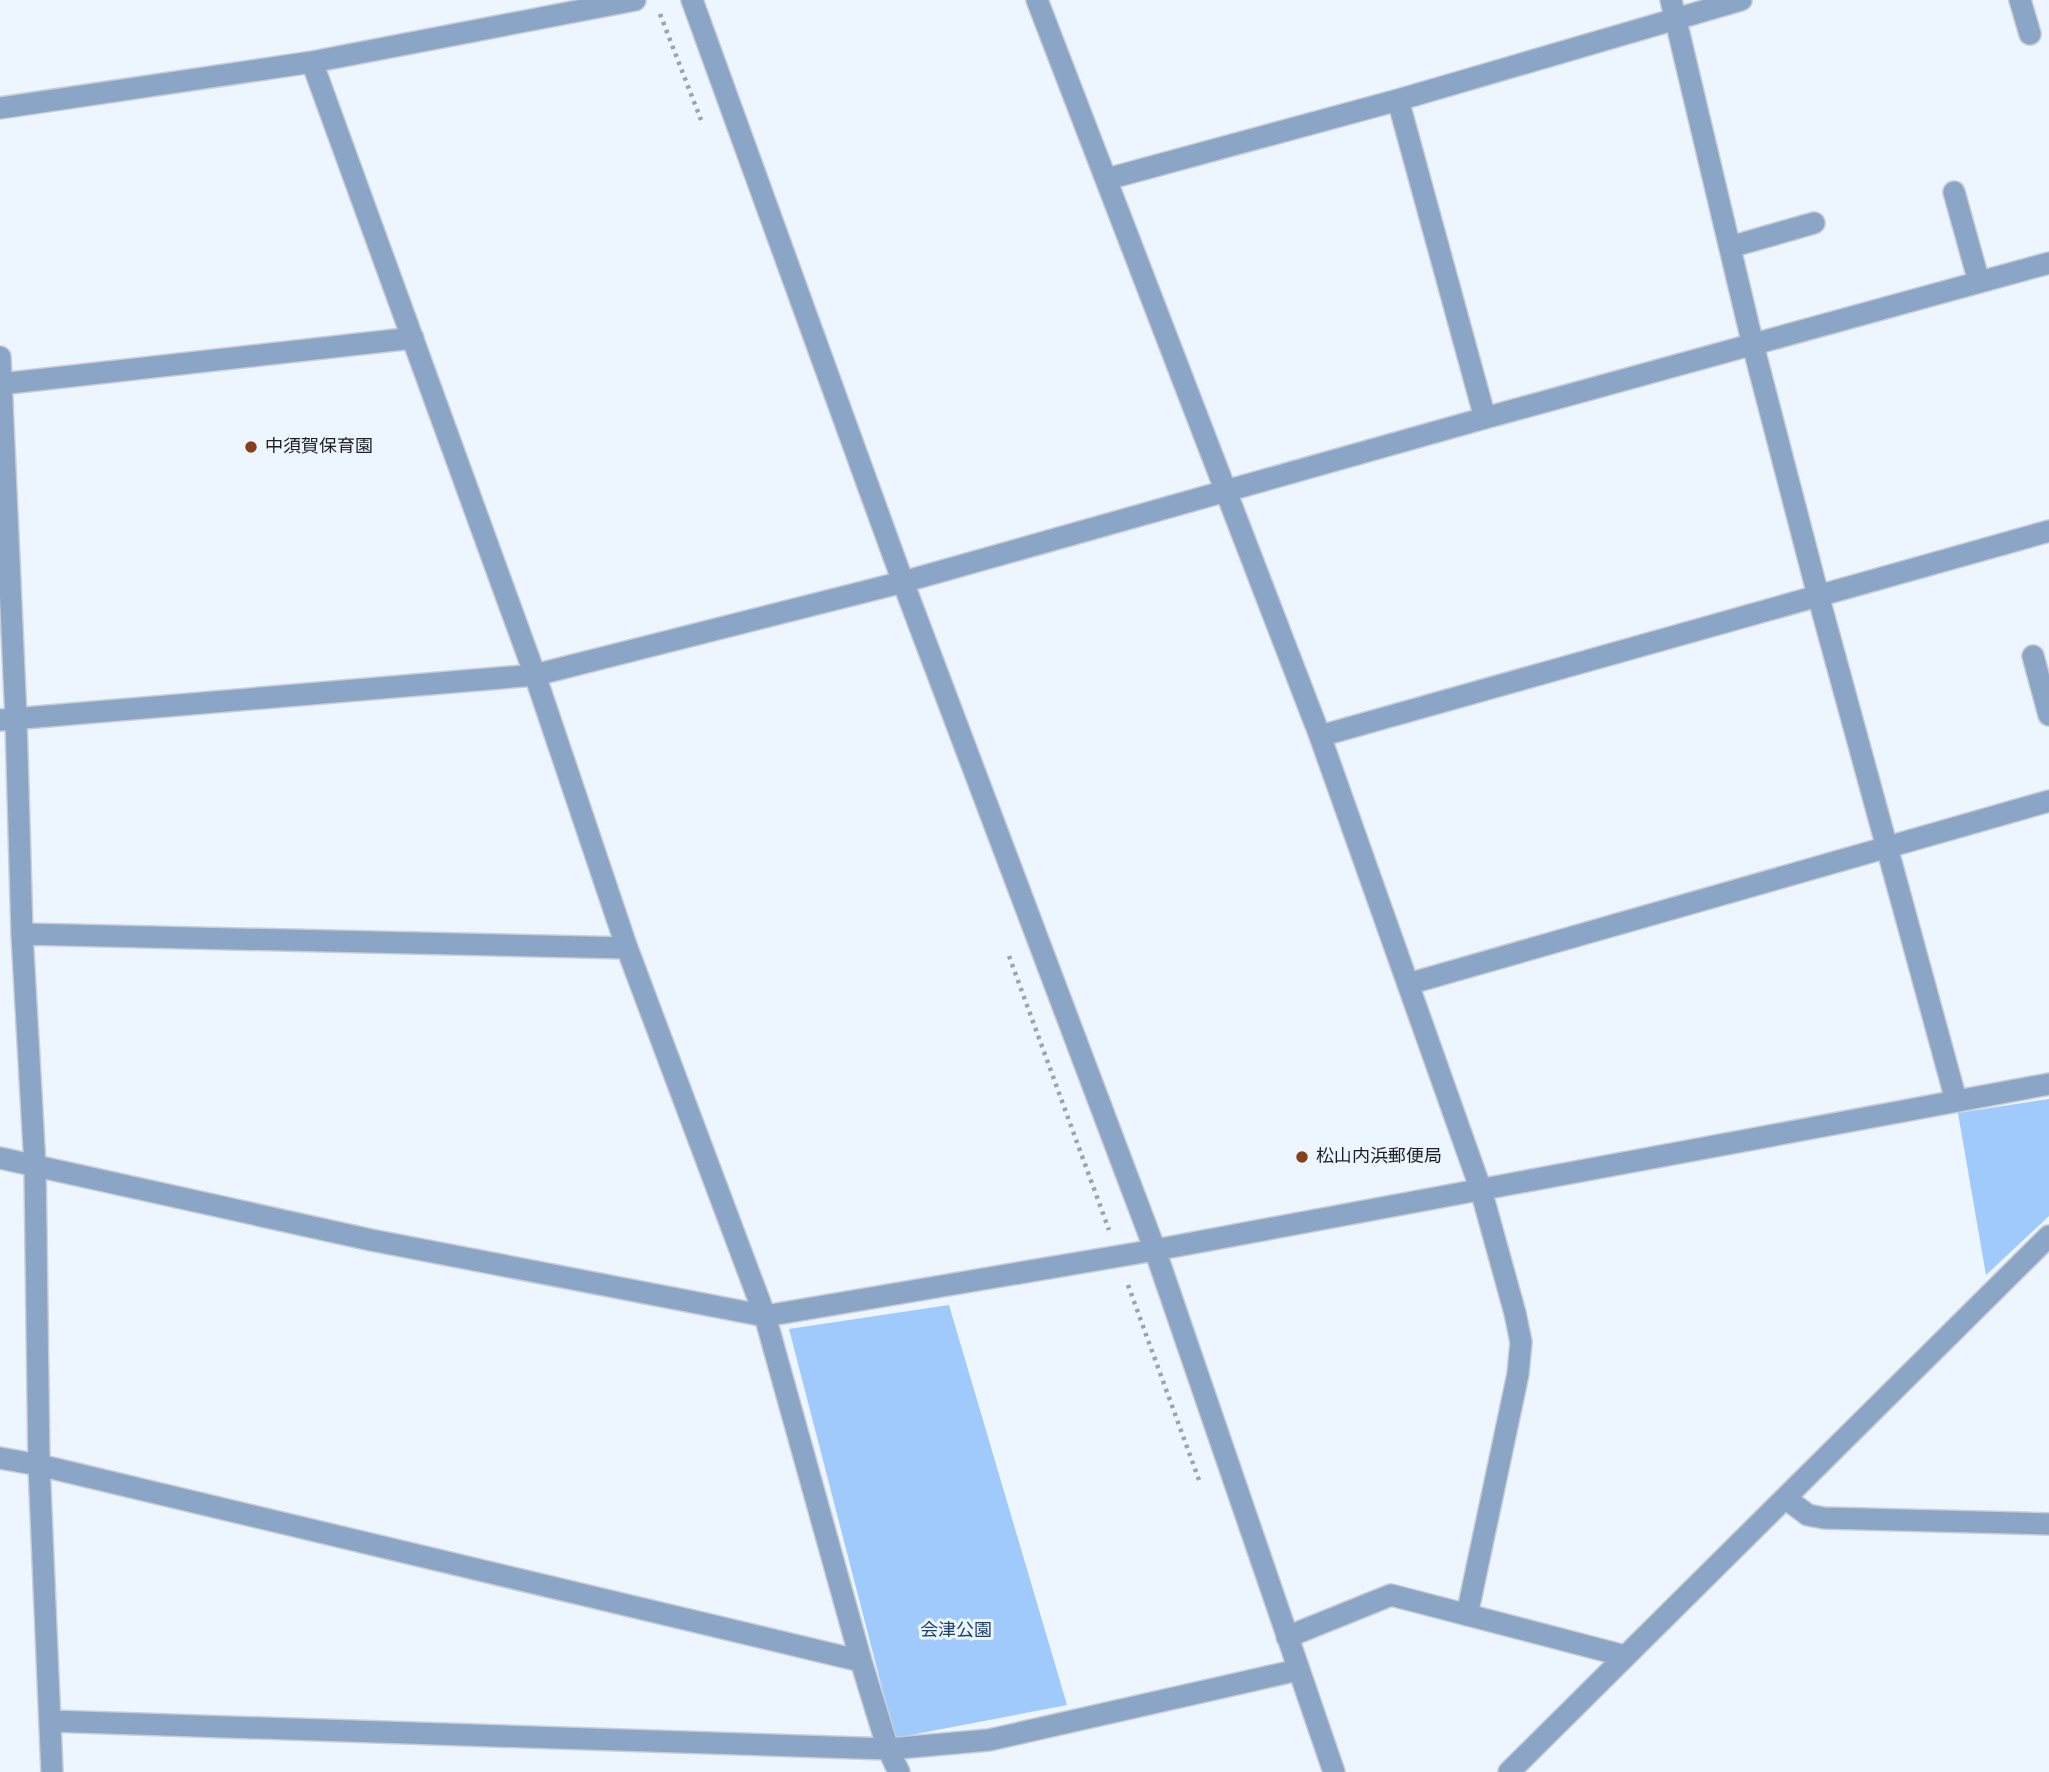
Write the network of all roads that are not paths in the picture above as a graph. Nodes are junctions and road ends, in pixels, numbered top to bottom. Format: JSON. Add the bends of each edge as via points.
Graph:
{"nodes":[{"id":1,"x":635,"y":0,"type":"edge"},
{"id":2,"x":692,"y":0,"type":"edge"},
{"id":3,"x":1037,"y":0,"type":"edge"},
{"id":4,"x":1741,"y":0,"type":"edge"},
{"id":5,"x":2020,"y":0,"type":"edge"},
{"id":6,"x":1674,"y":9,"type":"edge"},
{"id":7,"x":2030,"y":34,"type":"dead end"},
{"id":8,"x":312,"y":62,"type":"junction"},
{"id":9,"x":1398,"y":100,"type":"junction"},
{"id":10,"x":0,"y":108,"type":"edge"},
{"id":11,"x":1107,"y":179,"type":"junction"},
{"id":12,"x":1954,"y":192,"type":"dead end"},
{"id":13,"x":1814,"y":223,"type":"dead end"},
{"id":14,"x":1730,"y":247,"type":"junction"},
{"id":15,"x":2049,"y":262,"type":"edge"},
{"id":16,"x":1979,"y":282,"type":"junction"},
{"id":17,"x":413,"y":338,"type":"junction"},
{"id":18,"x":1753,"y":345,"type":"junction"},
{"id":19,"x":0,"y":357,"type":"edge"},
{"id":20,"x":0,"y":384,"type":"edge"},
{"id":21,"x":1485,"y":418,"type":"junction"},
{"id":22,"x":1227,"y":491,"type":"junction"},
{"id":23,"x":2049,"y":531,"type":"edge"},
{"id":24,"x":903,"y":582,"type":"junction"},
{"id":25,"x":1818,"y":595,"type":"junction"},
{"id":26,"x":2033,"y":656,"type":"dead end"},
{"id":27,"x":535,"y":675,"type":"junction"},
{"id":28,"x":2049,"y":715,"type":"edge"},
{"id":29,"x":8,"y":720,"type":"edge"},
{"id":30,"x":1321,"y":736,"type":"junction"},
{"id":31,"x":2049,"y":801,"type":"edge"},
{"id":32,"x":1887,"y":848,"type":"junction"},
{"id":33,"x":22,"y":934,"type":"junction"},
{"id":34,"x":627,"y":948,"type":"junction"},
{"id":35,"x":1408,"y":984,"type":"junction"},
{"id":36,"x":2049,"y":1084,"type":"edge"},
{"id":37,"x":1956,"y":1100,"type":"junction"},
{"id":38,"x":0,"y":1158,"type":"edge"},
{"id":39,"x":35,"y":1166,"type":"junction"},
{"id":40,"x":1481,"y":1190,"type":"junction"},
{"id":41,"x":2049,"y":1236,"type":"edge"},
{"id":42,"x":1155,"y":1250,"type":"junction"},
{"id":43,"x":765,"y":1316,"type":"junction"},
{"id":44,"x":0,"y":1458,"type":"edge"},
{"id":45,"x":39,"y":1465,"type":"junction"},
{"id":46,"x":1785,"y":1498,"type":"junction"},
{"id":47,"x":2049,"y":1524,"type":"edge"},
{"id":48,"x":1467,"y":1615,"type":"junction"},
{"id":49,"x":1286,"y":1637,"type":"junction"},
{"id":50,"x":1625,"y":1656,"type":"junction"},
{"id":51,"x":861,"y":1661,"type":"junction"},
{"id":52,"x":1298,"y":1670,"type":"junction"},
{"id":53,"x":50,"y":1721,"type":"junction"},
{"id":54,"x":888,"y":1749,"type":"junction"},
{"id":55,"x":52,"y":1772,"type":"edge"},
{"id":56,"x":899,"y":1772,"type":"edge"},
{"id":57,"x":1334,"y":1772,"type":"edge"},
{"id":58,"x":1509,"y":1772,"type":"edge"}],
"edges":[{"from":1,"to":8,"type":"street"},
{"from":2,"to":24,"type":"street"},
{"from":3,"to":11,"type":"street"},
{"from":4,"to":6,"type":"street"},
{"from":5,"to":7,"type":"street"},
{"from":6,"to":9,"type":"street"},
{"from":6,"to":14,"type":"street"},
{"from":8,"to":10,"type":"street"},
{"from":8,"to":17,"type":"street"},
{"from":9,"to":11,"type":"street"},
{"from":9,"to":21,"type":"street"},
{"from":11,"to":22,"type":"street"},
{"from":12,"to":16,"type":"street"},
{"from":13,"to":14,"type":"street"},
{"from":14,"to":18,"type":"street"},
{"from":15,"to":16,"type":"street"},
{"from":16,"to":18,"type":"street"},
{"from":17,"to":20,"type":"street"},
{"from":17,"to":27,"type":"street"},
{"from":18,"to":21,"type":"street"},
{"from":18,"to":25,"type":"street"},
{"from":19,"to":20,"type":"street"},
{"from":20,"to":29,"type":"street"},
{"from":21,"to":22,"type":"street"},
{"from":22,"to":24,"type":"street"},
{"from":22,"to":30,"type":"street"},
{"from":23,"to":25,"type":"street"},
{"from":24,"to":27,"type":"street"},
{"from":24,"to":42,"type":"street"},
{"from":25,"to":30,"type":"street"},
{"from":25,"to":32,"type":"street"},
{"from":26,"to":28,"type":"street"},
{"from":27,"to":29,"type":"street"},
{"from":27,"to":34,"type":"street"},
{"from":29,"to":33,"type":"street"},
{"from":30,"to":35,"type":"street"},
{"from":31,"to":32,"type":"street"},
{"from":32,"to":35,"type":"street"},
{"from":32,"to":37,"type":"street"},
{"from":33,"to":34,"type":"street"},
{"from":33,"to":39,"type":"street"},
{"from":34,"to":43,"type":"street"},
{"from":35,"to":40,"type":"street"},
{"from":36,"to":37,"type":"street"},
{"from":37,"to":40,"type":"street"},
{"from":38,"to":39,"type":"street"},
{"from":39,"to":43,"type":"street","via":[[371,1240]]},
{"from":39,"to":45,"type":"street"},
{"from":40,"to":42,"type":"street"},
{"from":40,"to":48,"type":"street","via":[[1521,1342]]},
{"from":41,"to":46,"type":"street"},
{"from":42,"to":43,"type":"street"},
{"from":42,"to":49,"type":"street"},
{"from":43,"to":51,"type":"street"},
{"from":44,"to":45,"type":"street"},
{"from":45,"to":51,"type":"street"},
{"from":45,"to":53,"type":"street"},
{"from":46,"to":47,"type":"street","via":[[1808,1515],[1824,1518]]},
{"from":46,"to":50,"type":"street"},
{"from":48,"to":49,"type":"street","via":[[1391,1595]]},
{"from":48,"to":50,"type":"street"},
{"from":49,"to":52,"type":"street"},
{"from":50,"to":58,"type":"street"},
{"from":51,"to":54,"type":"street"},
{"from":52,"to":54,"type":"street","via":[[989,1740]]},
{"from":52,"to":57,"type":"street"},
{"from":53,"to":54,"type":"street"},
{"from":53,"to":55,"type":"street"},
{"from":54,"to":56,"type":"street"}]}
